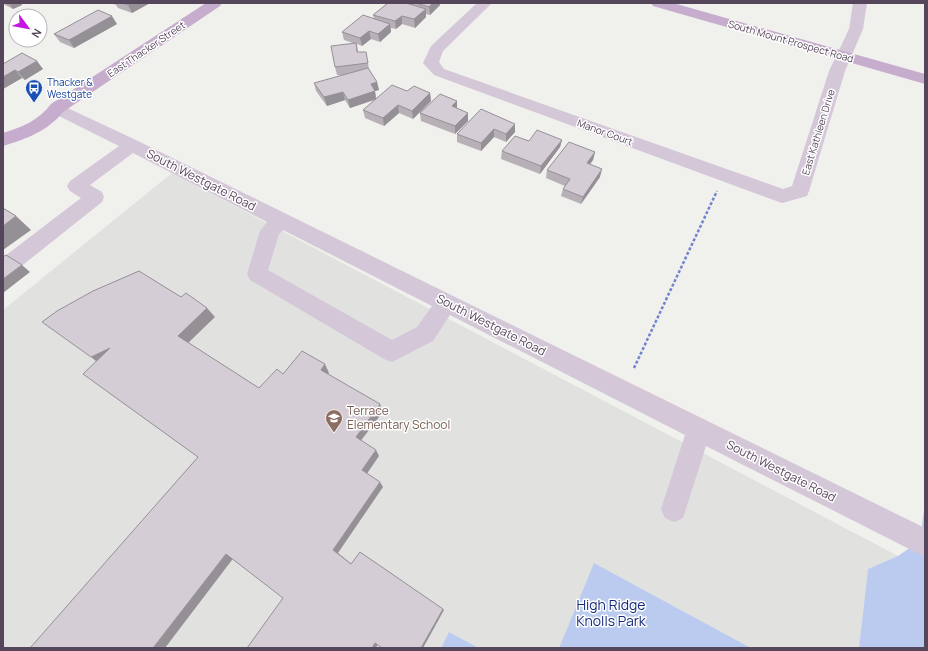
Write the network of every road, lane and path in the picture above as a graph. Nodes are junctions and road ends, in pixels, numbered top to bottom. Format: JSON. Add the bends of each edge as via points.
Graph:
{"nodes":[{"id":1,"x":215,"y":3,"type":"edge"},
{"id":2,"x":485,"y":3,"type":"edge"},
{"id":3,"x":658,"y":3,"type":"edge"},
{"id":4,"x":860,"y":3,"type":"edge"},
{"id":5,"x":835,"y":38,"type":"dead end"},
{"id":6,"x":865,"y":47,"type":"dead end"},
{"id":7,"x":847,"y":49,"type":"junction"},
{"id":8,"x":925,"y":79,"type":"edge"},
{"id":9,"x":57,"y":108,"type":"junction"},
{"id":10,"x":7,"y":138,"type":"edge"},
{"id":11,"x":132,"y":145,"type":"junction"},
{"id":12,"x":718,"y":190,"type":"dead end"},
{"id":13,"x":782,"y":196,"type":"joint"},
{"id":14,"x":281,"y":220,"type":"junction"},
{"id":15,"x":12,"y":262,"type":"edge"},
{"id":16,"x":447,"y":303,"type":"junction"},
{"id":17,"x":634,"y":368,"type":"dead end"},
{"id":18,"x":699,"y":430,"type":"junction"},
{"id":19,"x":674,"y":509,"type":"dead end"},
{"id":20,"x":925,"y":543,"type":"edge"}],
"edges":[{"from":1,"to":9,"type":"main road","name":"East Thacker Street"},
{"from":2,"to":13,"type":"street","name":"Manor Court","via":[[436,49],[432,63],[439,72]]},
{"from":3,"to":7,"type":"main road","name":"South Mount Prospect Road"},
{"from":4,"to":7,"type":"street","via":[[856,29]]},
{"from":5,"to":7,"type":"main road","name":"South Mount Prospect Road"},
{"from":6,"to":7,"type":"main road","name":"South Mount Prospect Road"},
{"from":7,"to":8,"type":"main road","name":"South Mount Prospect Road"},
{"from":7,"to":13,"type":"street","name":"East Kathleen Drive","via":[[837,71],[800,191]]},
{"from":9,"to":10,"type":"main road","name":"East Thacker Street","via":[[53,115],[24,134]]},
{"from":9,"to":11,"type":"street","name":"South Westgate Road"},
{"from":11,"to":14,"type":"street","name":"South Westgate Road"},
{"from":11,"to":15,"type":"street","via":[[76,186],[95,197]]},
{"from":12,"to":17,"type":"path"},
{"from":14,"to":16,"type":"street","name":"South Westgate Road"},
{"from":14,"to":16,"type":"street","via":[[270,231],[257,274],[392,352],[425,334]]},
{"from":16,"to":18,"type":"street","name":"South Westgate Road"},
{"from":18,"to":19,"type":"street"},
{"from":18,"to":20,"type":"street","name":"South Westgate Road"}]}
